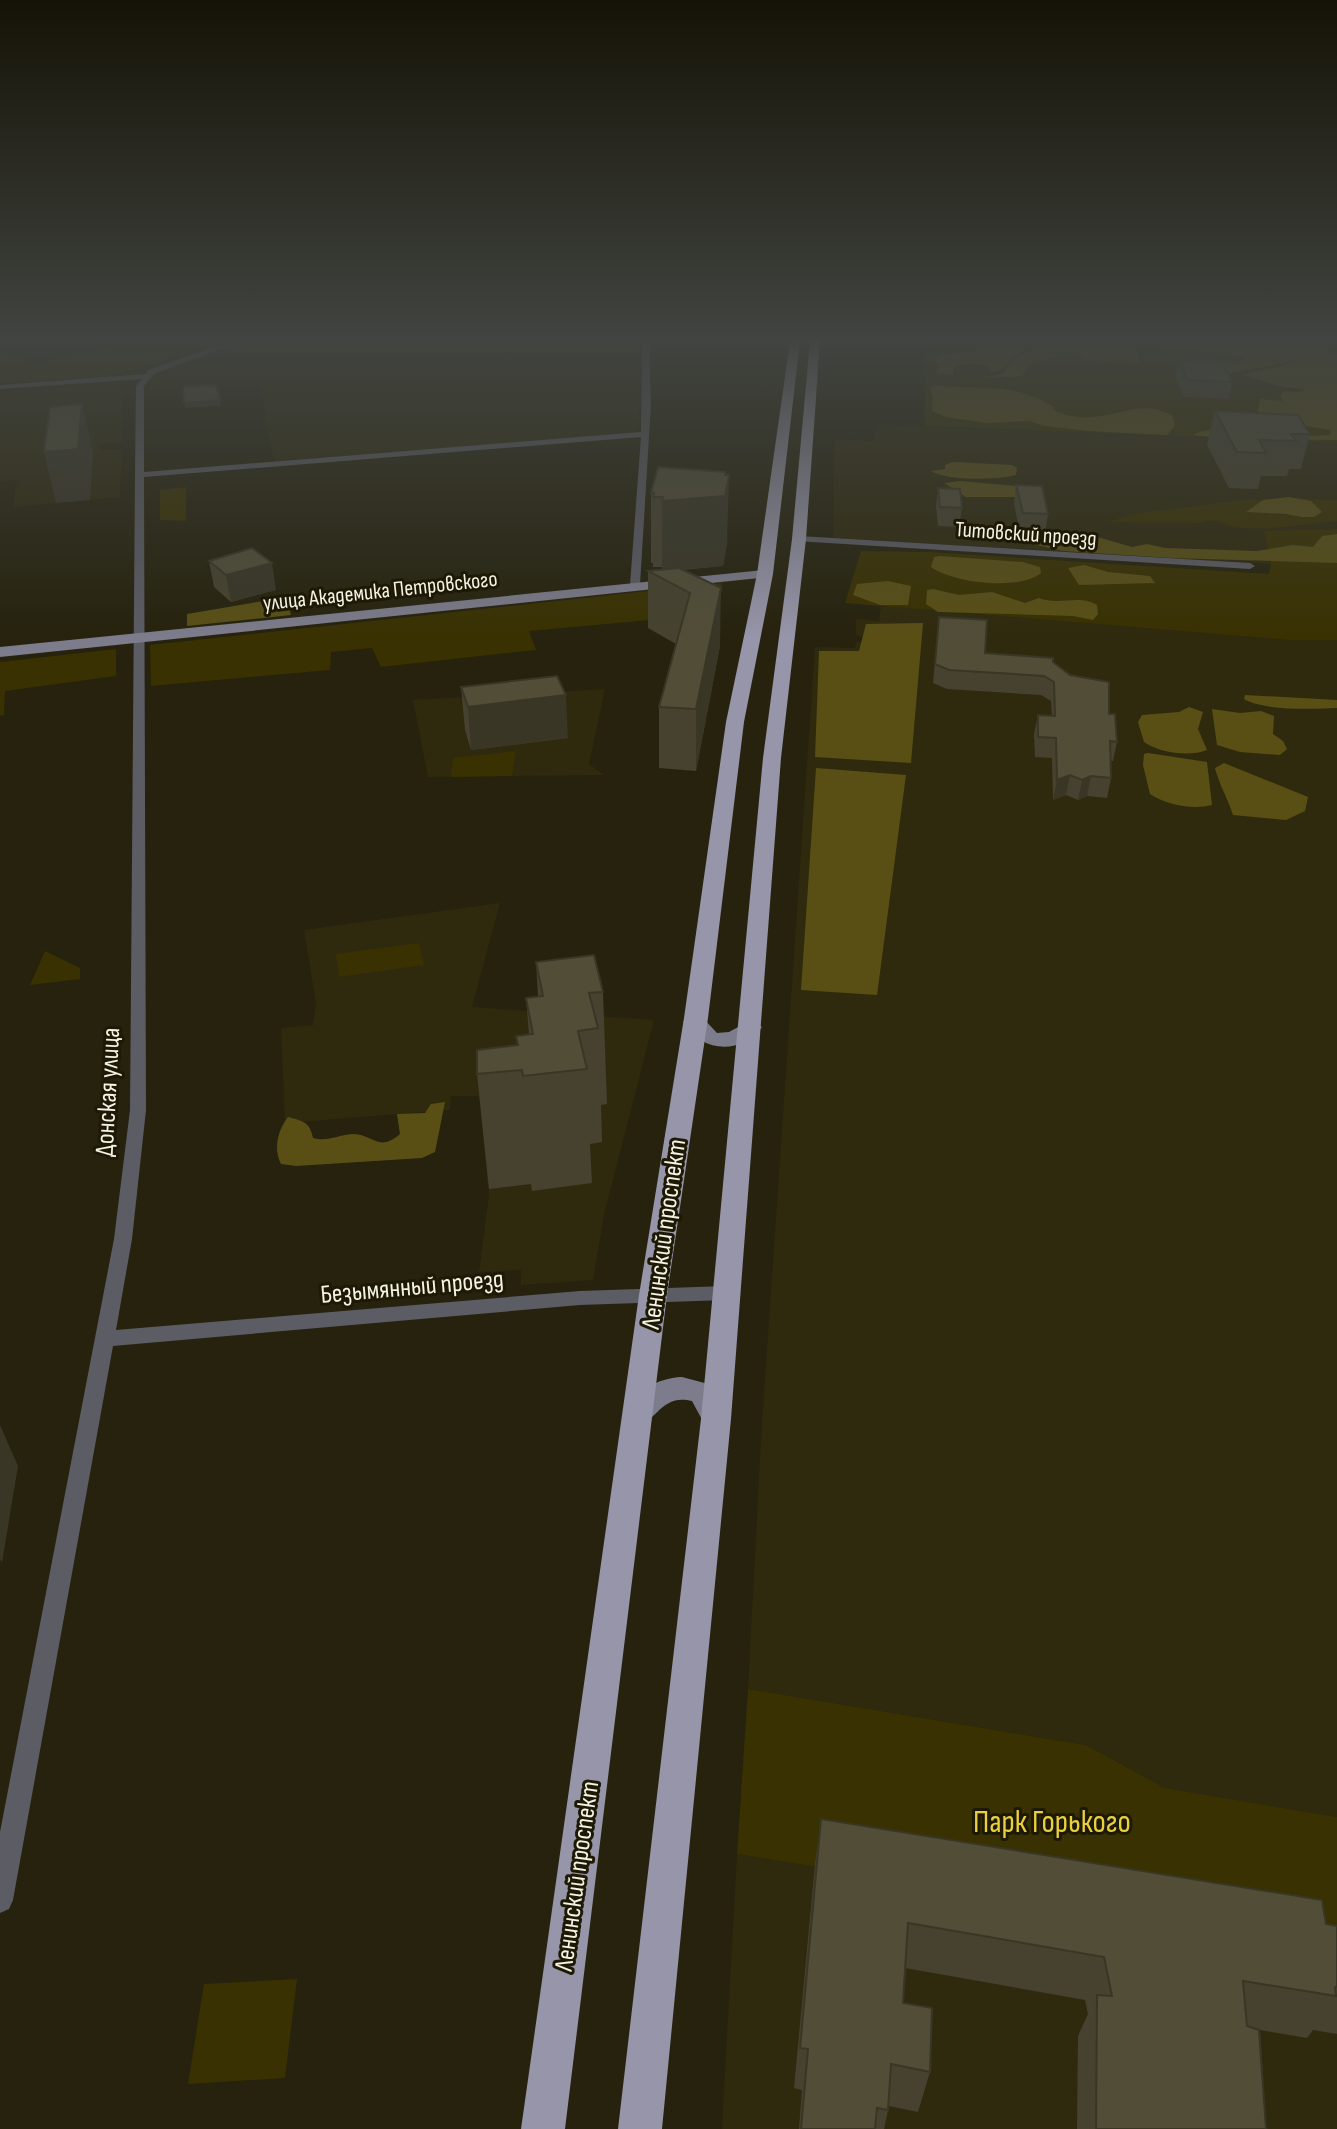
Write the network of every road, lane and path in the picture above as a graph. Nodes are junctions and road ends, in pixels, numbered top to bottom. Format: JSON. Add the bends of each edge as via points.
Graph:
{"nodes":[{"id":1,"x":139,"y":440,"type":"edge"},
{"id":2,"x":567,"y":440,"type":"edge"},
{"id":3,"x":645,"y":440,"type":"edge"},
{"id":4,"x":782,"y":440,"type":"edge"},
{"id":5,"x":807,"y":440,"type":"edge"},
{"id":6,"x":139,"y":475,"type":"junction"},
{"id":7,"x":799,"y":539,"type":"junction"},
{"id":8,"x":1250,"y":566,"type":"dead end"},
{"id":9,"x":765,"y":574,"type":"junction"},
{"id":10,"x":635,"y":585,"type":"junction"},
{"id":11,"x":139,"y":638,"type":"junction"},
{"id":12,"x":0,"y":652,"type":"edge"},
{"id":13,"x":694,"y":1022,"type":"junction"},
{"id":14,"x":751,"y":1027,"type":"junction"},
{"id":15,"x":726,"y":1293,"type":"junction"},
{"id":16,"x":653,"y":1295,"type":"junction"},
{"id":17,"x":103,"y":1339,"type":"junction"},
{"id":18,"x":637,"y":1415,"type":"junction"},
{"id":19,"x":716,"y":1419,"type":"junction"},
{"id":20,"x":0,"y":1900,"type":"edge"},
{"id":21,"x":543,"y":2129,"type":"edge"},
{"id":22,"x":640,"y":2129,"type":"edge"}],
"edges":[{"from":1,"to":6,"type":"street","name":"Донская улица"},
{"from":2,"to":6,"type":"street"},
{"from":3,"to":10,"type":"street"},
{"from":4,"to":9,"type":"main road","name":"Ленинский проспект"},
{"from":5,"to":7,"type":"main road"},
{"from":6,"to":11,"type":"street","name":"Донская улица"},
{"from":7,"to":8,"type":"street","name":"Титовский проезд"},
{"from":7,"to":14,"type":"main road","via":[[772,758]]},
{"from":9,"to":10,"type":"street","name":"улица Академика Петровского"},
{"from":9,"to":13,"type":"main road","name":"Ленинский проспект","via":[[735,722]]},
{"from":10,"to":11,"type":"street","name":"улица Академика Петровского"},
{"from":11,"to":12,"type":"street","name":"улица Академика Петровского"},
{"from":11,"to":17,"type":"street","name":"Донская улица","via":[[138,1110],[123,1239]]},
{"from":13,"to":14,"type":"street","via":[[704,1035],[722,1041],[738,1038]]},
{"from":13,"to":16,"type":"main road","name":"Ленинский проспект"},
{"from":14,"to":15,"type":"main road"},
{"from":15,"to":16,"type":"street","name":"Безымянный проезд"},
{"from":15,"to":19,"type":"main road"},
{"from":16,"to":17,"type":"street","name":"Безымянный проезд"},
{"from":16,"to":18,"type":"main road","name":"Ленинский проспект"},
{"from":17,"to":20,"type":"street","name":"Донская улица"},
{"from":18,"to":19,"type":"street","via":[[658,1393],[675,1386],[702,1393]]},
{"from":18,"to":21,"type":"main road","name":"Ленинский проспект"},
{"from":19,"to":22,"type":"main road"}]}
